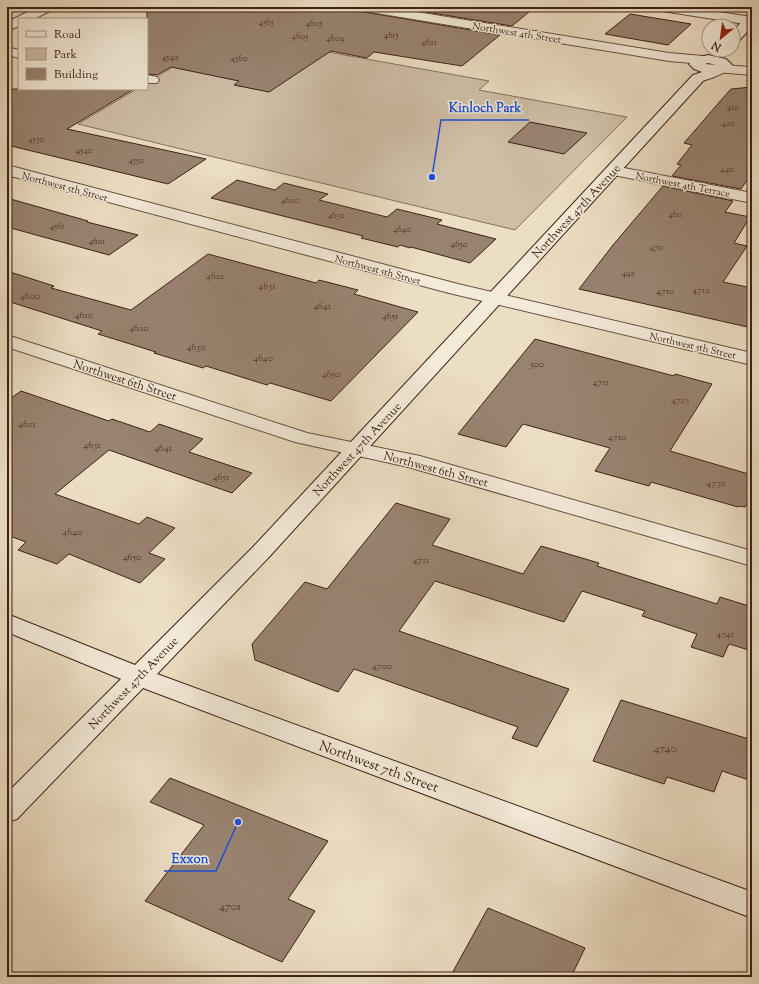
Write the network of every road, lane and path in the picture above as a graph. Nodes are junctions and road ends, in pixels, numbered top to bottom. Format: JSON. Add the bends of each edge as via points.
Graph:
{"nodes":[{"id":1,"x":48,"y":7,"type":"edge"},
{"id":2,"x":364,"y":7,"type":"edge"},
{"id":3,"x":662,"y":7,"type":"edge"},
{"id":4,"x":26,"y":18,"type":"edge"},
{"id":5,"x":751,"y":20,"type":"edge"},
{"id":6,"x":18,"y":22,"type":"edge"},
{"id":7,"x":7,"y":27,"type":"edge"},
{"id":8,"x":741,"y":31,"type":"edge"},
{"id":9,"x":7,"y":51,"type":"edge"},
{"id":10,"x":18,"y":54,"type":"edge"},
{"id":11,"x":712,"y":63,"type":"edge"},
{"id":12,"x":750,"y":71,"type":"edge"},
{"id":13,"x":7,"y":170,"type":"edge"},
{"id":14,"x":614,"y":171,"type":"junction"},
{"id":15,"x":752,"y":198,"type":"edge"},
{"id":16,"x":494,"y":299,"type":"junction"},
{"id":17,"x":7,"y":341,"type":"edge"},
{"id":18,"x":752,"y":359,"type":"edge"},
{"id":19,"x":357,"y":449,"type":"junction"},
{"id":20,"x":752,"y":559,"type":"edge"},
{"id":21,"x":7,"y":622,"type":"edge"},
{"id":22,"x":140,"y":677,"type":"junction"},
{"id":23,"x":7,"y":812,"type":"edge"},
{"id":24,"x":752,"y":905,"type":"edge"}],
"edges":[{"from":1,"to":4,"type":"street"},
{"from":2,"to":11,"type":"street","name":"Northwest 4th Street","via":[[669,57],[685,64]]},
{"from":3,"to":5,"type":"street"},
{"from":5,"to":8,"type":"street"},
{"from":6,"to":7,"type":"street"},
{"from":9,"to":10,"type":"street"},
{"from":11,"to":12,"type":"street","name":"Northwest 4th Street"},
{"from":11,"to":14,"type":"street","name":"Northwest 47th Avenue"},
{"from":13,"to":16,"type":"street","name":"Northwest 5th Street"},
{"from":14,"to":15,"type":"street","name":"Northwest 4th Terrace"},
{"from":14,"to":16,"type":"street","name":"Northwest 47th Avenue"},
{"from":16,"to":18,"type":"street","name":"Northwest 5th Street"},
{"from":16,"to":19,"type":"street","name":"Northwest 47th Avenue"},
{"from":17,"to":19,"type":"street","name":"Northwest 6th Street","via":[[302,438]]},
{"from":19,"to":20,"type":"street","name":"Northwest 6th Street","via":[[420,464]]},
{"from":19,"to":22,"type":"street","name":"Northwest 47th Avenue"},
{"from":21,"to":22,"type":"street","name":"Northwest 7th Street"},
{"from":22,"to":23,"type":"street","name":"Northwest 47th Avenue"},
{"from":22,"to":24,"type":"street","name":"Northwest 7th Street"}]}
